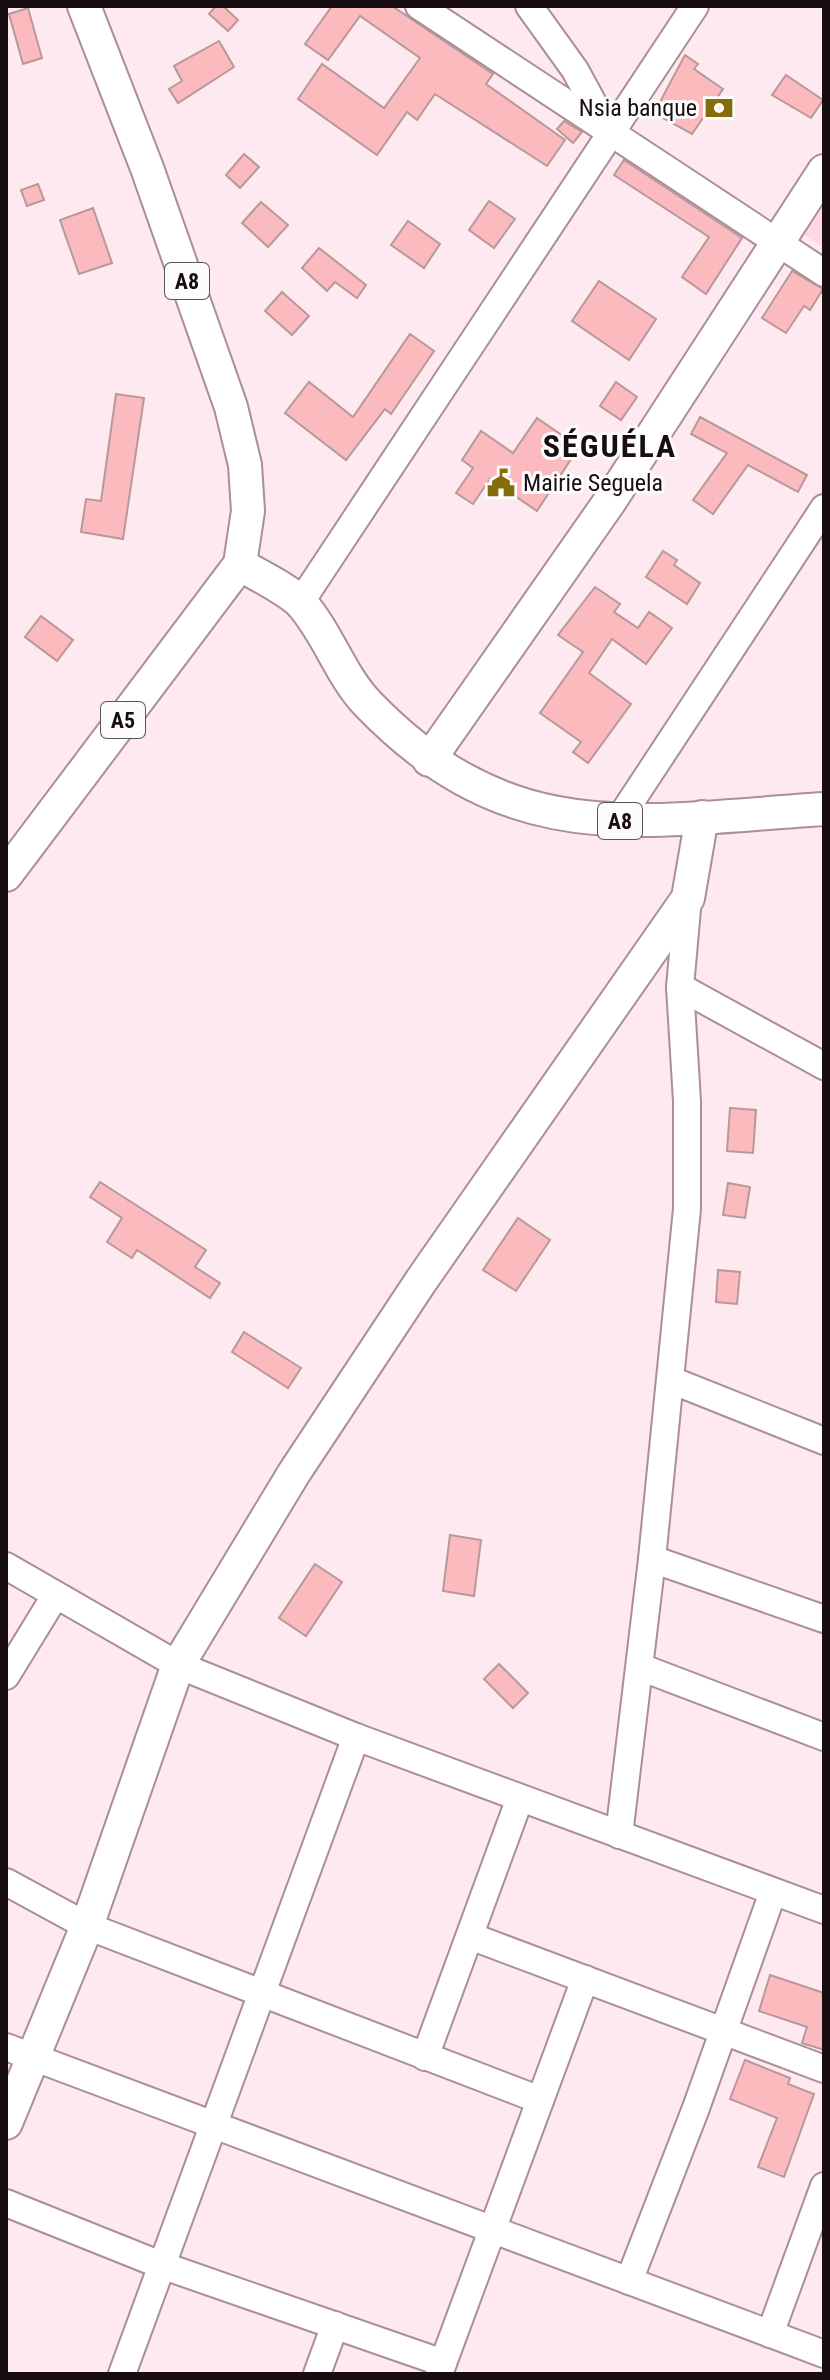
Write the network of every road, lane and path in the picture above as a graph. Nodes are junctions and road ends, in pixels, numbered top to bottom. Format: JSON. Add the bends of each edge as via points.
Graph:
{"nodes":[{"id":1,"x":84,"y":6,"type":"edge"},
{"id":2,"x":419,"y":6,"type":"edge"},
{"id":3,"x":529,"y":6,"type":"edge"},
{"id":4,"x":695,"y":6,"type":"edge"},
{"id":5,"x":610,"y":134,"type":"junction"},
{"id":6,"x":824,"y":171,"type":"edge"},
{"id":7,"x":777,"y":242,"type":"junction"},
{"id":8,"x":824,"y":273,"type":"edge"},
{"id":9,"x":824,"y":508,"type":"edge"},
{"id":10,"x":240,"y":564,"type":"junction"},
{"id":11,"x":300,"y":603,"type":"junction"},
{"id":12,"x":429,"y":760,"type":"junction"},
{"id":13,"x":824,"y":809,"type":"edge"},
{"id":14,"x":702,"y":817,"type":"junction"},
{"id":15,"x":618,"y":821,"type":"junction"},
{"id":16,"x":6,"y":875,"type":"edge"},
{"id":17,"x":688,"y":898,"type":"junction"},
{"id":18,"x":680,"y":987,"type":"junction"},
{"id":19,"x":824,"y":1066,"type":"edge"},
{"id":20,"x":671,"y":1380,"type":"junction"},
{"id":21,"x":824,"y":1441,"type":"edge"},
{"id":22,"x":652,"y":1559,"type":"junction"},
{"id":23,"x":6,"y":1566,"type":"edge"},
{"id":24,"x":55,"y":1596,"type":"junction"},
{"id":25,"x":824,"y":1619,"type":"edge"},
{"id":26,"x":178,"y":1665,"type":"junction"},
{"id":27,"x":640,"y":1667,"type":"junction"},
{"id":28,"x":6,"y":1676,"type":"edge"},
{"id":29,"x":356,"y":1737,"type":"junction"},
{"id":30,"x":824,"y":1737,"type":"edge"},
{"id":31,"x":520,"y":1798,"type":"junction"},
{"id":32,"x":619,"y":1835,"type":"junction"},
{"id":33,"x":6,"y":1882,"type":"edge"},
{"id":34,"x":773,"y":1892,"type":"junction"},
{"id":35,"x":824,"y":1910,"type":"edge"},
{"id":36,"x":87,"y":1926,"type":"junction"},
{"id":37,"x":470,"y":1936,"type":"junction"},
{"id":38,"x":585,"y":1979,"type":"junction"},
{"id":39,"x":261,"y":1995,"type":"junction"},
{"id":40,"x":722,"y":2030,"type":"junction"},
{"id":41,"x":18,"y":2053,"type":"edge"},
{"id":42,"x":425,"y":2057,"type":"junction"},
{"id":43,"x":824,"y":2069,"type":"edge"},
{"id":44,"x":540,"y":2100,"type":"junction"},
{"id":45,"x":6,"y":2123,"type":"edge"},
{"id":46,"x":213,"y":2123,"type":"junction"},
{"id":47,"x":824,"y":2187,"type":"edge"},
{"id":48,"x":6,"y":2203,"type":"edge"},
{"id":49,"x":493,"y":2229,"type":"junction"},
{"id":50,"x":161,"y":2265,"type":"junction"},
{"id":51,"x":629,"y":2281,"type":"junction"},
{"id":52,"x":335,"y":2325,"type":"junction"},
{"id":53,"x":770,"y":2334,"type":"junction"},
{"id":54,"x":824,"y":2354,"type":"edge"},
{"id":55,"x":441,"y":2369,"type":"edge"},
{"id":56,"x":122,"y":2374,"type":"edge"},
{"id":57,"x":317,"y":2374,"type":"edge"}],
"edges":[{"from":1,"to":10,"type":"main road","number":"A8","via":[[231,407],[245,465],[248,511]]},
{"from":2,"to":5,"type":"street"},
{"from":3,"to":5,"type":"street","via":[[575,70]]},
{"from":4,"to":5,"type":"street"},
{"from":5,"to":7,"type":"street"},
{"from":5,"to":11,"type":"street"},
{"from":6,"to":7,"type":"main road"},
{"from":7,"to":8,"type":"street"},
{"from":7,"to":12,"type":"main road","via":[[602,513]]},
{"from":9,"to":15,"type":"street"},
{"from":10,"to":11,"type":"main road"},
{"from":10,"to":16,"type":"main road","number":"A5"},
{"from":11,"to":12,"type":"main road","via":[[355,691]]},
{"from":12,"to":15,"type":"main road","number":"A8","via":[[463,782],[516,804]]},
{"from":13,"to":14,"type":"main road","number":"A8"},
{"from":14,"to":15,"type":"main road","number":"A8"},
{"from":14,"to":17,"type":"main road"},
{"from":17,"to":18,"type":"street"},
{"from":17,"to":26,"type":"main road","via":[[421,1281],[294,1473]]},
{"from":18,"to":19,"type":"street"},
{"from":18,"to":20,"type":"street","via":[[687,1209]]},
{"from":20,"to":21,"type":"street"},
{"from":20,"to":22,"type":"street"},
{"from":22,"to":25,"type":"street"},
{"from":22,"to":27,"type":"street"},
{"from":23,"to":24,"type":"street"},
{"from":24,"to":26,"type":"street"},
{"from":24,"to":28,"type":"street"},
{"from":26,"to":29,"type":"street"},
{"from":26,"to":36,"type":"main road"},
{"from":27,"to":30,"type":"street"},
{"from":27,"to":32,"type":"street"},
{"from":29,"to":31,"type":"street"},
{"from":29,"to":39,"type":"street"},
{"from":31,"to":32,"type":"street"},
{"from":31,"to":37,"type":"street"},
{"from":32,"to":34,"type":"street"},
{"from":33,"to":36,"type":"street"},
{"from":34,"to":35,"type":"street"},
{"from":34,"to":40,"type":"street"},
{"from":36,"to":39,"type":"street"},
{"from":36,"to":41,"type":"main road"},
{"from":37,"to":38,"type":"street"},
{"from":37,"to":42,"type":"street"},
{"from":38,"to":40,"type":"street"},
{"from":38,"to":44,"type":"street"},
{"from":39,"to":42,"type":"street"},
{"from":39,"to":46,"type":"street"},
{"from":40,"to":43,"type":"street"},
{"from":40,"to":51,"type":"street"},
{"from":41,"to":45,"type":"main road"},
{"from":41,"to":46,"type":"street"},
{"from":42,"to":44,"type":"street"},
{"from":44,"to":49,"type":"street"},
{"from":46,"to":49,"type":"street"},
{"from":46,"to":50,"type":"street"},
{"from":47,"to":53,"type":"street"},
{"from":48,"to":50,"type":"street"},
{"from":49,"to":51,"type":"street"},
{"from":49,"to":55,"type":"street"},
{"from":50,"to":52,"type":"street"},
{"from":50,"to":56,"type":"street"},
{"from":51,"to":53,"type":"street"},
{"from":52,"to":55,"type":"street"},
{"from":52,"to":57,"type":"street"},
{"from":53,"to":54,"type":"street"}]}
